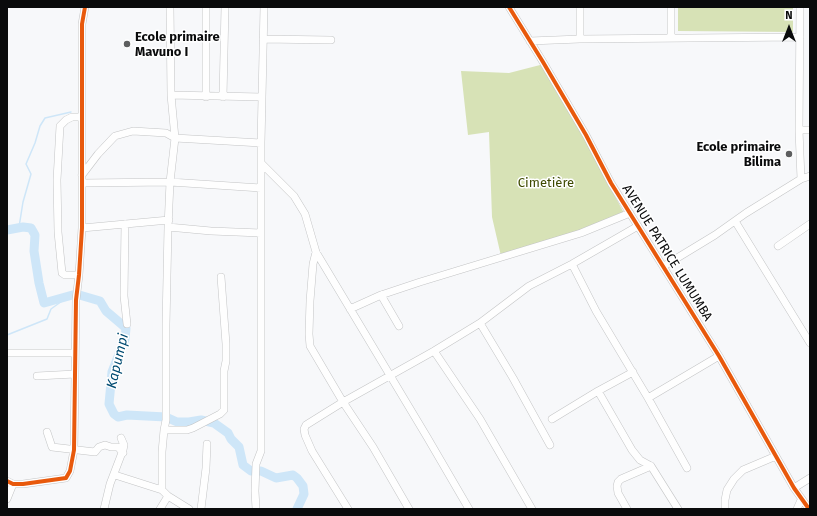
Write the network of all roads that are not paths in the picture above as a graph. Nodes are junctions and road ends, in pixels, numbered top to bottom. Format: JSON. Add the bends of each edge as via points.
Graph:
{"nodes":[{"id":1,"x":85,"y":7,"type":"edge"},
{"id":2,"x":170,"y":7,"type":"edge"},
{"id":3,"x":206,"y":7,"type":"edge"},
{"id":4,"x":225,"y":7,"type":"edge"},
{"id":5,"x":264,"y":7,"type":"edge"},
{"id":6,"x":509,"y":7,"type":"edge"},
{"id":7,"x":580,"y":7,"type":"edge"},
{"id":8,"x":671,"y":7,"type":"edge"},
{"id":9,"x":800,"y":7,"type":"edge"},
{"id":10,"x":800,"y":37,"type":"junction"},
{"id":11,"x":671,"y":38,"type":"junction"},
{"id":12,"x":263,"y":39,"type":"junction"},
{"id":13,"x":580,"y":39,"type":"junction"},
{"id":14,"x":331,"y":40,"type":"dead end"},
{"id":15,"x":530,"y":41,"type":"junction"},
{"id":16,"x":171,"y":95,"type":"junction"},
{"id":17,"x":206,"y":97,"type":"junction"},
{"id":18,"x":223,"y":97,"type":"junction"},
{"id":19,"x":262,"y":97,"type":"junction"},
{"id":20,"x":81,"y":117,"type":"junction"},
{"id":21,"x":799,"y":130,"type":"junction"},
{"id":22,"x":810,"y":130,"type":"edge"},
{"id":23,"x":175,"y":138,"type":"junction"},
{"id":24,"x":261,"y":143,"type":"junction"},
{"id":25,"x":262,"y":164,"type":"junction"},
{"id":26,"x":82,"y":175,"type":"junction"},
{"id":27,"x":810,"y":176,"type":"edge"},
{"id":28,"x":801,"y":179,"type":"junction"},
{"id":29,"x":170,"y":182,"type":"junction"},
{"id":30,"x":82,"y":183,"type":"junction"},
{"id":31,"x":261,"y":188,"type":"junction"},
{"id":32,"x":630,"y":213,"type":"junction"},
{"id":33,"x":735,"y":221,"type":"junction"},
{"id":34,"x":125,"y":224,"type":"junction"},
{"id":35,"x":168,"y":224,"type":"junction"},
{"id":36,"x":810,"y":224,"type":"edge"},
{"id":37,"x":638,"y":226,"type":"junction"},
{"id":38,"x":82,"y":228,"type":"junction"},
{"id":39,"x":261,"y":233,"type":"junction"},
{"id":40,"x":778,"y":246,"type":"dead end"},
{"id":41,"x":316,"y":252,"type":"junction"},
{"id":42,"x":572,"y":264,"type":"junction"},
{"id":43,"x":664,"y":266,"type":"junction"},
{"id":44,"x":79,"y":275,"type":"junction"},
{"id":45,"x":221,"y":277,"type":"dead end"},
{"id":46,"x":381,"y":295,"type":"junction"},
{"id":47,"x":350,"y":309,"type":"junction"},
{"id":48,"x":480,"y":323,"type":"junction"},
{"id":49,"x":128,"y":324,"type":"dead end"},
{"id":50,"x":399,"y":326,"type":"dead end"},
{"id":51,"x":810,"y":343,"type":"edge"},
{"id":52,"x":434,"y":351,"type":"junction"},
{"id":53,"x":7,"y":353,"type":"edge"},
{"id":54,"x":75,"y":353,"type":"junction"},
{"id":55,"x":719,"y":356,"type":"junction"},
{"id":56,"x":633,"y":372,"type":"junction"},
{"id":57,"x":75,"y":374,"type":"junction"},
{"id":58,"x":37,"y":376,"type":"dead end"},
{"id":59,"x":390,"y":376,"type":"junction"},
{"id":60,"x":598,"y":391,"type":"junction"},
{"id":61,"x":648,"y":398,"type":"junction"},
{"id":62,"x":343,"y":402,"type":"junction"},
{"id":63,"x":552,"y":419,"type":"dead end"},
{"id":64,"x":164,"y":430,"type":"junction"},
{"id":65,"x":47,"y":432,"type":"dead end"},
{"id":66,"x":121,"y":438,"type":"dead end"},
{"id":67,"x":207,"y":444,"type":"dead end"},
{"id":68,"x":550,"y":445,"type":"dead end"},
{"id":69,"x":74,"y":450,"type":"junction"},
{"id":70,"x":123,"y":453,"type":"junction"},
{"id":71,"x":776,"y":456,"type":"junction"},
{"id":72,"x":651,"y":466,"type":"junction"},
{"id":73,"x":687,"y":468,"type":"dead end"},
{"id":74,"x":115,"y":474,"type":"junction"},
{"id":75,"x":810,"y":478,"type":"edge"},
{"id":76,"x":10,"y":482,"type":"edge"},
{"id":77,"x":794,"y":488,"type":"junction"},
{"id":78,"x":162,"y":490,"type":"junction"},
{"id":79,"x":168,"y":496,"type":"junction"},
{"id":80,"x":7,"y":498,"type":"edge"},
{"id":81,"x":801,"y":500,"type":"junction"},
{"id":82,"x":104,"y":509,"type":"edge"},
{"id":83,"x":160,"y":509,"type":"edge"},
{"id":84,"x":190,"y":509,"type":"edge"},
{"id":85,"x":201,"y":509,"type":"edge"},
{"id":86,"x":256,"y":509,"type":"edge"},
{"id":87,"x":348,"y":509,"type":"edge"},
{"id":88,"x":408,"y":509,"type":"edge"},
{"id":89,"x":469,"y":509,"type":"edge"},
{"id":90,"x":532,"y":509,"type":"edge"},
{"id":91,"x":627,"y":509,"type":"edge"},
{"id":92,"x":678,"y":509,"type":"edge"},
{"id":93,"x":725,"y":509,"type":"edge"},
{"id":94,"x":797,"y":509,"type":"edge"},
{"id":95,"x":809,"y":509,"type":"edge"}],
"edges":[{"from":1,"to":20,"type":"street","via":[[82,24]]},
{"from":2,"to":16,"type":"street"},
{"from":3,"to":17,"type":"street"},
{"from":4,"to":18,"type":"street"},
{"from":5,"to":12,"type":"street"},
{"from":6,"to":15,"type":"street","name":"AVENUE PATRICE LUMUMBA"},
{"from":7,"to":13,"type":"street"},
{"from":8,"to":11,"type":"street"},
{"from":9,"to":10,"type":"street"},
{"from":10,"to":11,"type":"street"},
{"from":10,"to":21,"type":"street"},
{"from":11,"to":13,"type":"street"},
{"from":12,"to":14,"type":"street"},
{"from":12,"to":19,"type":"street"},
{"from":13,"to":15,"type":"street"},
{"from":15,"to":32,"type":"street","name":"AVENUE PATRICE LUMUMBA"},
{"from":16,"to":17,"type":"street"},
{"from":16,"to":23,"type":"street"},
{"from":17,"to":18,"type":"street"},
{"from":18,"to":19,"type":"street"},
{"from":19,"to":24,"type":"street"},
{"from":20,"to":26,"type":"street"},
{"from":20,"to":44,"type":"street","via":[[72,117],[60,126],[57,180],[62,273]]},
{"from":21,"to":22,"type":"street"},
{"from":21,"to":28,"type":"street"},
{"from":23,"to":24,"type":"street"},
{"from":23,"to":26,"type":"street","via":[[166,133],[133,131],[115,136]]},
{"from":23,"to":29,"type":"street"},
{"from":24,"to":25,"type":"street"},
{"from":25,"to":31,"type":"street"},
{"from":25,"to":41,"type":"street","via":[[294,196],[305,214]]},
{"from":26,"to":30,"type":"street"},
{"from":27,"to":28,"type":"street"},
{"from":28,"to":33,"type":"street"},
{"from":29,"to":30,"type":"street"},
{"from":29,"to":31,"type":"street"},
{"from":29,"to":35,"type":"street"},
{"from":30,"to":38,"type":"street"},
{"from":31,"to":39,"type":"street"},
{"from":32,"to":37,"type":"street","name":"AVENUE PATRICE LUMUMBA"},
{"from":32,"to":46,"type":"street","via":[[581,233]]},
{"from":33,"to":43,"type":"street"},
{"from":33,"to":51,"type":"street"},
{"from":34,"to":35,"type":"street"},
{"from":34,"to":38,"type":"street"},
{"from":34,"to":49,"type":"street","via":[[124,296]]},
{"from":35,"to":39,"type":"street","via":[[211,231]]},
{"from":35,"to":64,"type":"street"},
{"from":36,"to":40,"type":"street"},
{"from":37,"to":42,"type":"street"},
{"from":37,"to":43,"type":"street","name":"AVENUE PATRICE LUMUMBA"},
{"from":38,"to":44,"type":"street"},
{"from":39,"to":86,"type":"street","via":[[261,451],[256,464]]},
{"from":41,"to":47,"type":"street"},
{"from":41,"to":62,"type":"street","via":[[310,301],[310,346]]},
{"from":42,"to":48,"type":"street","via":[[529,286]]},
{"from":42,"to":56,"type":"street","via":[[596,311]]},
{"from":43,"to":55,"type":"street","name":"AVENUE PATRICE LUMUMBA"},
{"from":44,"to":54,"type":"street"},
{"from":45,"to":64,"type":"street","via":[[226,344],[224,410],[187,430]]},
{"from":46,"to":47,"type":"street"},
{"from":46,"to":50,"type":"street"},
{"from":47,"to":59,"type":"street"},
{"from":48,"to":52,"type":"street"},
{"from":48,"to":68,"type":"street"},
{"from":52,"to":59,"type":"street"},
{"from":52,"to":90,"type":"street","via":[[480,419]]},
{"from":53,"to":54,"type":"street"},
{"from":54,"to":57,"type":"street"},
{"from":55,"to":61,"type":"street"},
{"from":55,"to":71,"type":"street","name":"AVENUE PATRICE LUMUMBA"},
{"from":56,"to":60,"type":"street"},
{"from":56,"to":61,"type":"street"},
{"from":57,"to":58,"type":"street"},
{"from":57,"to":69,"type":"street"},
{"from":59,"to":62,"type":"street"},
{"from":59,"to":89,"type":"street"},
{"from":60,"to":63,"type":"street"},
{"from":60,"to":72,"type":"street","via":[[632,450],[640,460]]},
{"from":61,"to":73,"type":"street"},
{"from":62,"to":87,"type":"street","via":[[304,428],[312,451]]},
{"from":62,"to":88,"type":"street"},
{"from":64,"to":78,"type":"street"},
{"from":65,"to":69,"type":"street","via":[[52,447]]},
{"from":66,"to":70,"type":"street","via":[[124,445]]},
{"from":67,"to":85,"type":"street"},
{"from":69,"to":70,"type":"street","via":[[95,452],[105,445],[118,447]]},
{"from":69,"to":76,"type":"street","via":[[66,478],[24,484]]},
{"from":70,"to":74,"type":"street"},
{"from":71,"to":77,"type":"street","name":"AVENUE PATRICE LUMUMBA"},
{"from":71,"to":93,"type":"street","via":[[743,470],[734,479],[728,490]]},
{"from":72,"to":91,"type":"street","via":[[618,482],[618,493]]},
{"from":72,"to":92,"type":"street"},
{"from":74,"to":78,"type":"street"},
{"from":74,"to":82,"type":"street"},
{"from":75,"to":77,"type":"street"},
{"from":76,"to":80,"type":"street"},
{"from":77,"to":81,"type":"street","name":"AVENUE PATRICE LUMUMBA"},
{"from":78,"to":79,"type":"street"},
{"from":79,"to":83,"type":"street"},
{"from":79,"to":84,"type":"street"},
{"from":81,"to":94,"type":"street"},
{"from":81,"to":95,"type":"street","name":"AVENUE PATRICE LUMUMBA"}]}
